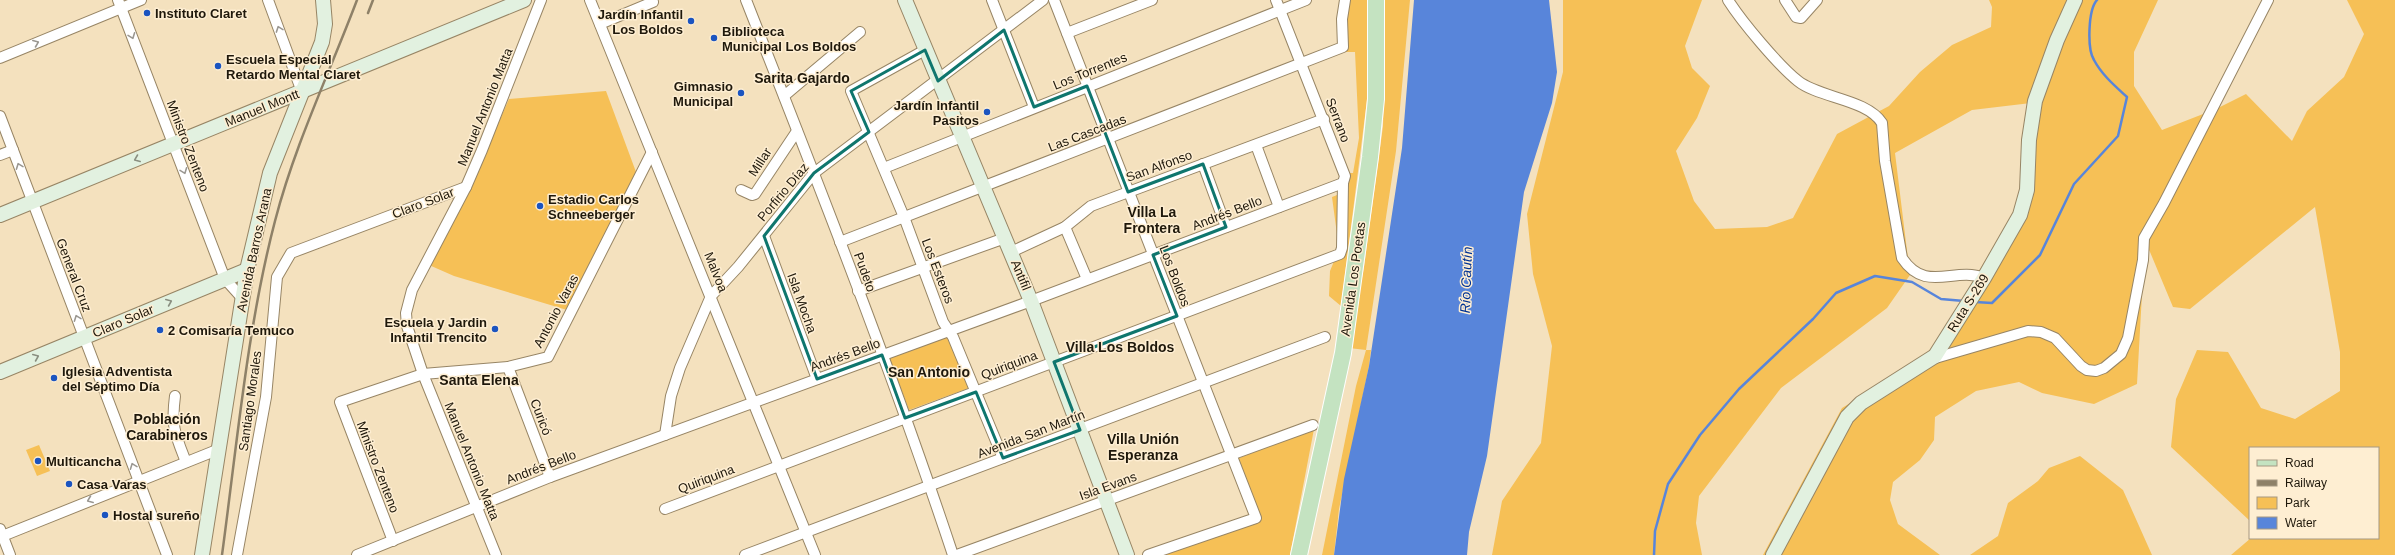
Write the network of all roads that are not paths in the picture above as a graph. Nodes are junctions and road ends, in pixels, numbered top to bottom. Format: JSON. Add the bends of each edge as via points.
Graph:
{"nodes":[{"id":1,"x":142,"y":0,"type":"edge"},
{"id":2,"x":268,"y":0,"type":"edge"},
{"id":3,"x":323,"y":0,"type":"edge"},
{"id":4,"x":524,"y":0,"type":"edge"},
{"id":5,"x":541,"y":0,"type":"edge"},
{"id":6,"x":590,"y":0,"type":"edge"},
{"id":7,"x":746,"y":0,"type":"edge"},
{"id":8,"x":905,"y":0,"type":"edge"},
{"id":9,"x":992,"y":0,"type":"edge"},
{"id":10,"x":1043,"y":0,"type":"edge"},
{"id":11,"x":1054,"y":0,"type":"edge"},
{"id":12,"x":1152,"y":0,"type":"edge"},
{"id":13,"x":1276,"y":0,"type":"edge"},
{"id":14,"x":1306,"y":0,"type":"edge"},
{"id":15,"x":1345,"y":0,"type":"edge"},
{"id":16,"x":1376,"y":0,"type":"edge"},
{"id":17,"x":1728,"y":0,"type":"edge"},
{"id":18,"x":1785,"y":0,"type":"edge"},
{"id":19,"x":1817,"y":0,"type":"edge"},
{"id":20,"x":2075,"y":0,"type":"edge"},
{"id":21,"x":2268,"y":0,"type":"edge"},
{"id":22,"x":653,"y":2,"type":"dead end"},
{"id":23,"x":119,"y":4,"type":"edge"},
{"id":24,"x":1280,"y":10,"type":"junction"},
{"id":25,"x":600,"y":24,"type":"junction"},
{"id":26,"x":1004,"y":30,"type":"junction"},
{"id":27,"x":860,"y":32,"type":"dead end"},
{"id":28,"x":1067,"y":34,"type":"junction"},
{"id":29,"x":925,"y":50,"type":"junction"},
{"id":30,"x":0,"y":58,"type":"edge"},
{"id":31,"x":1302,"y":65,"type":"junction"},
{"id":32,"x":938,"y":81,"type":"junction"},
{"id":33,"x":1087,"y":86,"type":"junction"},
{"id":34,"x":302,"y":92,"type":"junction"},
{"id":35,"x":784,"y":96,"type":"junction"},
{"id":36,"x":1034,"y":107,"type":"junction"},
{"id":37,"x":0,"y":116,"type":"edge"},
{"id":38,"x":1324,"y":119,"type":"junction"},
{"id":39,"x":797,"y":131,"type":"junction"},
{"id":40,"x":869,"y":132,"type":"junction"},
{"id":41,"x":963,"y":136,"type":"junction"},
{"id":42,"x":1108,"y":139,"type":"junction"},
{"id":43,"x":173,"y":144,"type":"junction"},
{"id":44,"x":1256,"y":144,"type":"junction"},
{"id":45,"x":13,"y":150,"type":"junction"},
{"id":46,"x":652,"y":152,"type":"junction"},
{"id":47,"x":0,"y":155,"type":"edge"},
{"id":48,"x":1203,"y":164,"type":"junction"},
{"id":49,"x":884,"y":168,"type":"junction"},
{"id":50,"x":814,"y":173,"type":"junction"},
{"id":51,"x":1343,"y":183,"type":"junction"},
{"id":52,"x":466,"y":187,"type":"junction"},
{"id":53,"x":984,"y":188,"type":"junction"},
{"id":54,"x":741,"y":190,"type":"dead end"},
{"id":55,"x":1128,"y":192,"type":"junction"},
{"id":56,"x":33,"y":202,"type":"junction"},
{"id":57,"x":1279,"y":207,"type":"junction"},
{"id":58,"x":0,"y":216,"type":"edge"},
{"id":59,"x":904,"y":217,"type":"junction"},
{"id":60,"x":1065,"y":227,"type":"junction"},
{"id":61,"x":1226,"y":227,"type":"junction"},
{"id":62,"x":764,"y":236,"type":"junction"},
{"id":63,"x":1005,"y":238,"type":"junction"},
{"id":64,"x":840,"y":242,"type":"junction"},
{"id":65,"x":1011,"y":252,"type":"junction"},
{"id":66,"x":290,"y":253,"type":"joint"},
{"id":67,"x":1340,"y":254,"type":"joint"},
{"id":68,"x":1153,"y":255,"type":"junction"},
{"id":69,"x":923,"y":268,"type":"junction"},
{"id":70,"x":247,"y":270,"type":"junction"},
{"id":71,"x":225,"y":279,"type":"junction"},
{"id":72,"x":1088,"y":279,"type":"junction"},
{"id":73,"x":1982,"y":281,"type":"junction"},
{"id":74,"x":858,"y":292,"type":"junction"},
{"id":75,"x":712,"y":296,"type":"junction"},
{"id":76,"x":242,"y":298,"type":"junction"},
{"id":77,"x":1031,"y":301,"type":"junction"},
{"id":78,"x":1177,"y":316,"type":"junction"},
{"id":79,"x":949,"y":331,"type":"junction"},
{"id":80,"x":84,"y":337,"type":"junction"},
{"id":81,"x":1325,"y":337,"type":"dead end"},
{"id":82,"x":882,"y":355,"type":"junction"},
{"id":83,"x":1932,"y":359,"type":"junction"},
{"id":84,"x":1054,"y":362,"type":"junction"},
{"id":85,"x":508,"y":367,"type":"junction"},
{"id":86,"x":0,"y":372,"type":"edge"},
{"id":87,"x":423,"y":374,"type":"junction"},
{"id":88,"x":817,"y":379,"type":"junction"},
{"id":89,"x":1203,"y":383,"type":"junction"},
{"id":90,"x":976,"y":392,"type":"junction"},
{"id":91,"x":176,"y":396,"type":"dead end"},
{"id":92,"x":754,"y":401,"type":"junction"},
{"id":93,"x":340,"y":402,"type":"joint"},
{"id":94,"x":905,"y":418,"type":"junction"},
{"id":95,"x":1314,"y":425,"type":"dead end"},
{"id":96,"x":1080,"y":430,"type":"junction"},
{"id":97,"x":665,"y":436,"type":"junction"},
{"id":98,"x":217,"y":450,"type":"junction"},
{"id":99,"x":1231,"y":455,"type":"junction"},
{"id":100,"x":1003,"y":458,"type":"junction"},
{"id":101,"x":186,"y":462,"type":"junction"},
{"id":102,"x":779,"y":466,"type":"junction"},
{"id":103,"x":550,"y":477,"type":"junction"},
{"id":104,"x":138,"y":481,"type":"junction"},
{"id":105,"x":930,"y":486,"type":"junction"},
{"id":106,"x":1106,"y":500,"type":"junction"},
{"id":107,"x":476,"y":506,"type":"junction"},
{"id":108,"x":665,"y":508,"type":"dead end"},
{"id":109,"x":806,"y":532,"type":"junction"},
{"id":110,"x":1,"y":534,"type":"edge"},
{"id":111,"x":393,"y":541,"type":"junction"},
{"id":112,"x":10,"y":555,"type":"edge"},
{"id":113,"x":167,"y":555,"type":"edge"},
{"id":114,"x":202,"y":555,"type":"edge"},
{"id":115,"x":237,"y":555,"type":"edge"},
{"id":116,"x":357,"y":555,"type":"edge"},
{"id":117,"x":496,"y":555,"type":"edge"},
{"id":118,"x":745,"y":555,"type":"edge"},
{"id":119,"x":815,"y":555,"type":"edge"},
{"id":120,"x":953,"y":555,"type":"edge"},
{"id":121,"x":957,"y":555,"type":"edge"},
{"id":122,"x":1127,"y":555,"type":"edge"},
{"id":123,"x":1148,"y":555,"type":"edge"},
{"id":124,"x":1299,"y":555,"type":"edge"},
{"id":125,"x":1773,"y":555,"type":"edge"}],
"edges":[{"from":1,"to":23,"type":"street"},
{"from":34,"to":2,"type":"street","one_way":true},
{"from":3,"to":34,"type":"street","name":"Avenida Barros Arana","via":[[325,24],[322,42]]},
{"from":4,"to":34,"type":"street","name":"Manuel Montt"},
{"from":5,"to":52,"type":"street","name":"Manuel Antonio Matta"},
{"from":6,"to":25,"type":"street","name":"Malvoa"},
{"from":7,"to":35,"type":"street","name":"Pudeto"},
{"from":8,"to":29,"type":"street","name":"Antifil"},
{"from":9,"to":26,"type":"street"},
{"from":10,"to":26,"type":"street","name":"Porfirio Díaz"},
{"from":11,"to":28,"type":"street","name":"Los Boldos"},
{"from":12,"to":28,"type":"street"},
{"from":13,"to":24,"type":"street","name":"Serrano"},
{"from":14,"to":24,"type":"street","name":"Los Torrentes"},
{"from":15,"to":31,"type":"street","name":"Las Cascadas","via":[[1342,19],[1343,48]]},
{"from":16,"to":124,"type":"main road","name":"Avenida Los Poetas","via":[[1376,99],[1365,195],[1343,353]]},
{"from":17,"to":73,"type":"street","via":[[1779,64],[1798,82],[1866,109],[1879,118],[1882,123],[1885,161],[1902,258],[1909,268],[1917,274],[1933,278],[1974,274]]},
{"from":18,"to":19,"type":"street","via":[[1796,16],[1801,18]]},
{"from":20,"to":73,"type":"street","name":"Ruta S-269","via":[[2035,100],[2024,205]]},
{"from":21,"to":83,"type":"street","via":[[2144,238],[2143,260],[2128,338],[2121,354],[2104,368],[2088,370],[2081,366],[2055,338],[2041,332],[2028,331]]},
{"from":22,"to":25,"type":"street"},
{"from":30,"to":23,"type":"street","one_way":true},
{"from":23,"to":43,"type":"street","name":"Ministro Zenteno","one_way":true},
{"from":24,"to":31,"type":"street","name":"Serrano"},
{"from":24,"to":33,"type":"street","name":"Los Torrentes"},
{"from":25,"to":46,"type":"street","name":"Malvoa"},
{"from":26,"to":32,"type":"street","name":"Porfirio Díaz"},
{"from":26,"to":36,"type":"street"},
{"from":27,"to":35,"type":"street"},
{"from":28,"to":33,"type":"street","name":"Los Boldos"},
{"from":29,"to":32,"type":"street","name":"Antifil"},
{"from":29,"to":40,"type":"street","name":"Los Esteros","via":[[851,91]]},
{"from":31,"to":38,"type":"street","name":"Serrano"},
{"from":31,"to":42,"type":"street","name":"Las Cascadas"},
{"from":32,"to":40,"type":"street","name":"Porfirio Díaz"},
{"from":32,"to":41,"type":"street","name":"Antifil"},
{"from":33,"to":36,"type":"street","name":"Los Torrentes"},
{"from":33,"to":42,"type":"street","name":"Los Boldos"},
{"from":34,"to":43,"type":"street","name":"Manuel Montt"},
{"from":34,"to":70,"type":"street","name":"Avenida Barros Arana","via":[[270,173]]},
{"from":35,"to":39,"type":"street","name":"Pudeto"},
{"from":36,"to":41,"type":"street","name":"Los Torrentes"},
{"from":37,"to":45,"type":"street","name":"General Cruz"},
{"from":38,"to":44,"type":"street","name":"San Alfonso"},
{"from":38,"to":51,"type":"street","name":"Serrano","via":[[1345,176]]},
{"from":39,"to":50,"type":"street","name":"Pudeto"},
{"from":39,"to":54,"type":"street","name":"Millar","via":[[755,194]]},
{"from":40,"to":49,"type":"street","name":"Los Esteros"},
{"from":40,"to":50,"type":"street","name":"Porfirio Díaz"},
{"from":41,"to":49,"type":"street","name":"Los Torrentes"},
{"from":41,"to":53,"type":"street","name":"Antifil"},
{"from":42,"to":53,"type":"street","name":"Las Cascadas"},
{"from":42,"to":55,"type":"street","name":"Los Boldos"},
{"from":43,"to":56,"type":"street","name":"Manuel Montt","one_way":true},
{"from":43,"to":71,"type":"street","name":"Ministro Zenteno","one_way":true},
{"from":44,"to":48,"type":"street","name":"San Alfonso"},
{"from":44,"to":57,"type":"street"},
{"from":45,"to":47,"type":"street"},
{"from":56,"to":45,"type":"street","name":"General Cruz","one_way":true},
{"from":46,"to":75,"type":"street","name":"Malvoa"},
{"from":46,"to":85,"type":"street","name":"Antonio Varas","via":[[548,357]]},
{"from":48,"to":55,"type":"street","name":"San Alfonso"},
{"from":48,"to":61,"type":"street"},
{"from":49,"to":59,"type":"street","name":"Los Esteros"},
{"from":50,"to":62,"type":"street","name":"Porfirio Díaz"},
{"from":50,"to":64,"type":"street","name":"Pudeto"},
{"from":51,"to":57,"type":"street","name":"Andrés Bello"},
{"from":51,"to":67,"type":"street","name":"Serrano"},
{"from":52,"to":66,"type":"street","name":"Claro Solar"},
{"from":52,"to":87,"type":"street","name":"Manuel Antonio Matta","via":[[412,290],[407,305],[408,326]]},
{"from":53,"to":59,"type":"street","name":"Las Cascadas"},
{"from":53,"to":63,"type":"street","name":"Antifil"},
{"from":55,"to":60,"type":"street","name":"San Alfonso","via":[[1091,206]]},
{"from":55,"to":68,"type":"street","name":"Los Boldos"},
{"from":56,"to":58,"type":"street","name":"Manuel Montt"},
{"from":80,"to":56,"type":"street","name":"General Cruz","one_way":true},
{"from":57,"to":61,"type":"street","name":"Andrés Bello"},
{"from":59,"to":64,"type":"street","name":"Las Cascadas"},
{"from":59,"to":69,"type":"street","name":"Los Esteros"},
{"from":60,"to":65,"type":"street","name":"San Alfonso"},
{"from":60,"to":72,"type":"street"},
{"from":61,"to":68,"type":"street","name":"Andrés Bello"},
{"from":62,"to":75,"type":"street","name":"Porfirio Díaz"},
{"from":62,"to":88,"type":"street","name":"Isla Mocha"},
{"from":63,"to":65,"type":"street","name":"Antifil"},
{"from":63,"to":69,"type":"street"},
{"from":64,"to":74,"type":"street","name":"Pudeto"},
{"from":65,"to":77,"type":"street","name":"Antifil"},
{"from":66,"to":115,"type":"street","name":"Santiago Morales","via":[[277,277],[266,398]]},
{"from":67,"to":78,"type":"street","name":"Quiriquina"},
{"from":68,"to":72,"type":"street","name":"Andrés Bello"},
{"from":68,"to":78,"type":"street","name":"Los Boldos"},
{"from":69,"to":74,"type":"street"},
{"from":69,"to":79,"type":"street","name":"Los Esteros","via":[[943,322]]},
{"from":70,"to":71,"type":"street","name":"Claro Solar"},
{"from":70,"to":76,"type":"street","name":"Avenida Barros Arana"},
{"from":71,"to":76,"type":"street","name":"Ministro Zenteno"},
{"from":80,"to":71,"type":"street","name":"Claro Solar","one_way":true},
{"from":72,"to":77,"type":"street","name":"Andrés Bello"},
{"from":73,"to":83,"type":"street","name":"Ruta S-269"},
{"from":74,"to":82,"type":"street","name":"Pudeto"},
{"from":75,"to":92,"type":"street","name":"Malvoa"},
{"from":75,"to":97,"type":"street","name":"Porfirio Díaz","via":[[680,368],[671,396]]},
{"from":76,"to":98,"type":"street","name":"Avenida Barros Arana"},
{"from":77,"to":79,"type":"street","name":"Andrés Bello"},
{"from":77,"to":84,"type":"street","name":"Antifil"},
{"from":78,"to":84,"type":"street","name":"Quiriquina"},
{"from":78,"to":89,"type":"street","name":"Los Boldos"},
{"from":79,"to":82,"type":"street","name":"Andrés Bello"},
{"from":79,"to":90,"type":"street","name":"Los Esteros"},
{"from":86,"to":80,"type":"street","name":"Claro Solar","one_way":true},
{"from":104,"to":80,"type":"street","name":"General Cruz","one_way":true},
{"from":81,"to":89,"type":"street","name":"Avenida San Martín"},
{"from":82,"to":88,"type":"street","name":"Andrés Bello"},
{"from":82,"to":94,"type":"street","name":"Pudeto"},
{"from":83,"to":125,"type":"street","name":"Ruta S-269","via":[[1866,399],[1851,412]]},
{"from":84,"to":90,"type":"street","name":"Quiriquina"},
{"from":84,"to":96,"type":"street","name":"Antifil"},
{"from":85,"to":87,"type":"street","name":"Antonio Varas"},
{"from":85,"to":103,"type":"street","name":"Curicó"},
{"from":87,"to":93,"type":"street","name":"Antonio Varas"},
{"from":87,"to":107,"type":"street","name":"Manuel Antonio Matta"},
{"from":88,"to":92,"type":"street","name":"Andrés Bello"},
{"from":89,"to":96,"type":"street","name":"Avenida San Martín"},
{"from":89,"to":99,"type":"street","name":"Los Boldos"},
{"from":90,"to":94,"type":"street","name":"Quiriquina"},
{"from":90,"to":100,"type":"street","name":"Los Esteros"},
{"from":91,"to":101,"type":"street","via":[[173,428]]},
{"from":92,"to":97,"type":"street","name":"Andrés Bello"},
{"from":92,"to":102,"type":"street","name":"Malvoa"},
{"from":93,"to":111,"type":"street","name":"Ministro Zenteno"},
{"from":94,"to":102,"type":"street","name":"Quiriquina"},
{"from":94,"to":105,"type":"street","name":"Pudeto"},
{"from":95,"to":99,"type":"street","name":"Isla Evans"},
{"from":96,"to":100,"type":"street","name":"Avenida San Martín"},
{"from":96,"to":106,"type":"street","name":"Antifil"},
{"from":97,"to":103,"type":"street","name":"Andrés Bello"},
{"from":98,"to":101,"type":"street"},
{"from":98,"to":114,"type":"street","name":"Avenida Barros Arana"},
{"from":99,"to":106,"type":"street","name":"Isla Evans"},
{"from":99,"to":123,"type":"street","name":"Los Boldos","via":[[1256,518]]},
{"from":100,"to":105,"type":"street","name":"Avenida San Martín"},
{"from":101,"to":104,"type":"street"},
{"from":102,"to":108,"type":"street","name":"Quiriquina"},
{"from":102,"to":109,"type":"street","name":"Malvoa"},
{"from":103,"to":107,"type":"street","name":"Andrés Bello"},
{"from":104,"to":110,"type":"street","one_way":true},
{"from":104,"to":113,"type":"street","name":"General Cruz"},
{"from":105,"to":109,"type":"street","name":"Avenida San Martín"},
{"from":105,"to":120,"type":"street","name":"Pudeto"},
{"from":106,"to":121,"type":"street","name":"Isla Evans"},
{"from":106,"to":122,"type":"street","name":"Antifil"},
{"from":107,"to":111,"type":"street","name":"Andrés Bello"},
{"from":107,"to":117,"type":"street","name":"Manuel Antonio Matta"},
{"from":109,"to":118,"type":"street","name":"Avenida San Martín"},
{"from":109,"to":119,"type":"street","name":"Malvoa"},
{"from":110,"to":112,"type":"street"},
{"from":111,"to":116,"type":"street","name":"Andrés Bello"}]}
